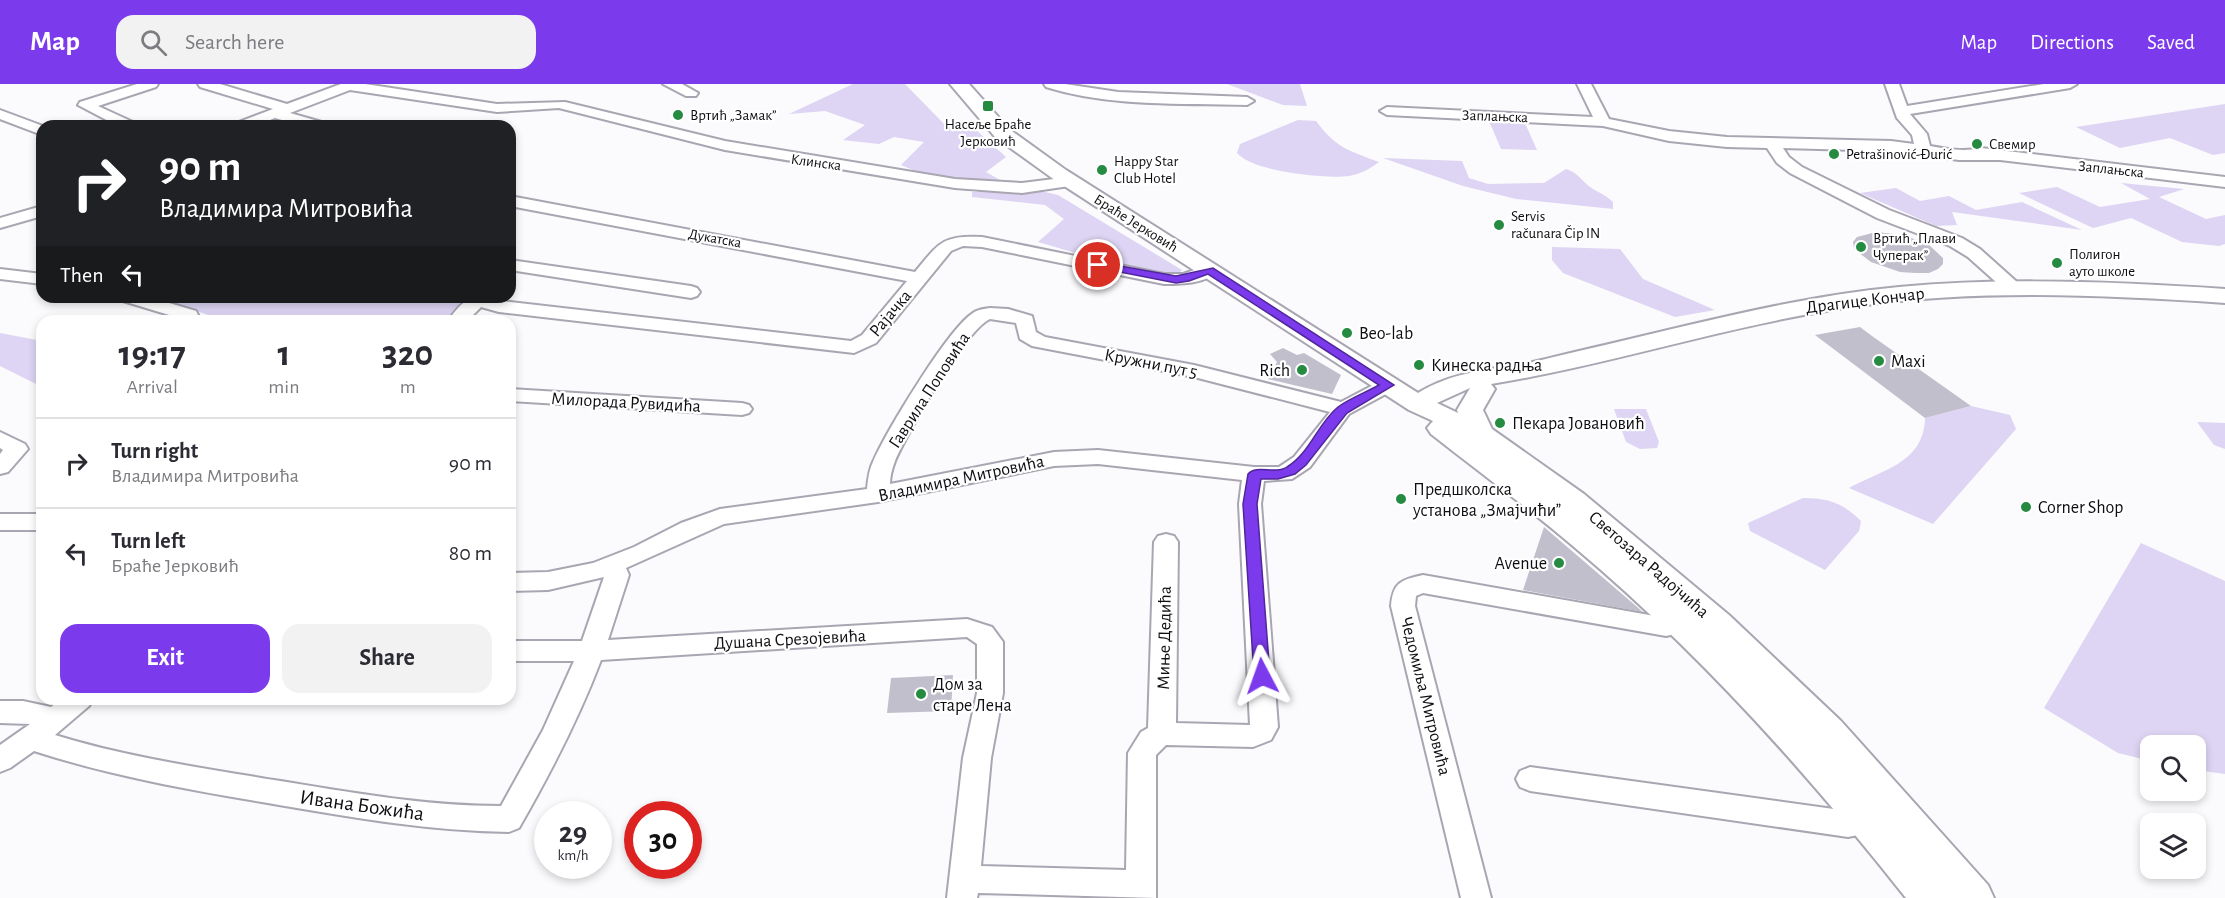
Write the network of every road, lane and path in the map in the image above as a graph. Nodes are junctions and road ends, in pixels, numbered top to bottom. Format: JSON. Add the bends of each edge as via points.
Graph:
{"nodes":[{"id":1,"x":151,"y":84,"type":"edge"},
{"id":2,"x":205,"y":84,"type":"edge"},
{"id":3,"x":670,"y":84,"type":"edge"},
{"id":4,"x":958,"y":84,"type":"edge"},
{"id":5,"x":1051,"y":84,"type":"edge"},
{"id":6,"x":1584,"y":84,"type":"edge"},
{"id":7,"x":1892,"y":84,"type":"edge"},
{"id":8,"x":2070,"y":84,"type":"edge"},
{"id":9,"x":352,"y":85,"type":"edge"},
{"id":10,"x":691,"y":93,"type":"dead end"},
{"id":11,"x":1247,"y":101,"type":"dead end"},
{"id":12,"x":1387,"y":111,"type":"dead end"},
{"id":13,"x":282,"y":112,"type":"junction"},
{"id":14,"x":0,"y":114,"type":"edge"},
{"id":15,"x":1904,"y":114,"type":"junction"},
{"id":16,"x":117,"y":120,"type":"edge"},
{"id":17,"x":259,"y":120,"type":"edge"},
{"id":18,"x":304,"y":120,"type":"edge"},
{"id":19,"x":1603,"y":122,"type":"junction"},
{"id":20,"x":36,"y":129,"type":"edge"},
{"id":21,"x":1773,"y":145,"type":"junction"},
{"id":22,"x":1910,"y":147,"type":"junction"},
{"id":23,"x":1070,"y":182,"type":"junction"},
{"id":24,"x":2225,"y":182,"type":"edge"},
{"id":25,"x":516,"y":202,"type":"edge"},
{"id":26,"x":36,"y":213,"type":"edge"},
{"id":27,"x":0,"y":223,"type":"edge"},
{"id":28,"x":516,"y":266,"type":"edge"},
{"id":29,"x":1209,"y":270,"type":"junction"},
{"id":30,"x":0,"y":274,"type":"edge"},
{"id":31,"x":36,"y":278,"type":"edge"},
{"id":32,"x":919,"y":278,"type":"junction"},
{"id":33,"x":2012,"y":287,"type":"junction"},
{"id":34,"x":691,"y":292,"type":"dead end"},
{"id":35,"x":2225,"y":296,"type":"edge"},
{"id":36,"x":150,"y":303,"type":"edge"},
{"id":37,"x":474,"y":303,"type":"edge"},
{"id":38,"x":492,"y":303,"type":"edge"},
{"id":39,"x":189,"y":315,"type":"dead end"},
{"id":40,"x":462,"y":315,"type":"edge"},
{"id":41,"x":974,"y":320,"type":"joint"},
{"id":42,"x":1474,"y":384,"type":"junction"},
{"id":43,"x":1388,"y":385,"type":"junction"},
{"id":44,"x":516,"y":395,"type":"edge"},
{"id":45,"x":1418,"y":404,"type":"junction"},
{"id":46,"x":742,"y":409,"type":"dead end"},
{"id":47,"x":1342,"y":410,"type":"junction"},
{"id":48,"x":1481,"y":434,"type":"junction"},
{"id":49,"x":0,"y":439,"type":"edge"},
{"id":50,"x":0,"y":466,"type":"edge"},
{"id":51,"x":1254,"y":474,"type":"junction"},
{"id":52,"x":878,"y":495,"type":"junction"},
{"id":53,"x":0,"y":522,"type":"edge"},
{"id":54,"x":36,"y":522,"type":"edge"},
{"id":55,"x":1166,"y":542,"type":"dead end"},
{"id":56,"x":613,"y":566,"type":"junction"},
{"id":57,"x":516,"y":582,"type":"edge"},
{"id":58,"x":1679,"y":624,"type":"junction"},
{"id":59,"x":516,"y":651,"type":"edge"},
{"id":60,"x":594,"y":651,"type":"junction"},
{"id":61,"x":72,"y":705,"type":"edge"},
{"id":62,"x":0,"y":712,"type":"edge"},
{"id":63,"x":55,"y":719,"type":"junction"},
{"id":64,"x":1162,"y":734,"type":"junction"},
{"id":65,"x":31,"y":739,"type":"junction"},
{"id":66,"x":0,"y":760,"type":"edge"},
{"id":67,"x":1530,"y":779,"type":"dead end"},
{"id":68,"x":1868,"y":822,"type":"junction"},
{"id":69,"x":963,"y":889,"type":"edge"},
{"id":70,"x":1141,"y":891,"type":"edge"},
{"id":71,"x":1476,"y":898,"type":"edge"},
{"id":72,"x":1930,"y":898,"type":"edge"},
{"id":73,"x":1974,"y":898,"type":"edge"}],
"edges":[{"from":1,"to":16,"type":"street","via":[[85,105]]},
{"from":2,"to":13,"type":"street"},
{"from":3,"to":10,"type":"street"},
{"from":4,"to":23,"type":"main road","name":"Браће Јерковић","via":[[1002,132]]},
{"from":5,"to":11,"type":"street","via":[[1073,91],[1118,96]]},
{"from":6,"to":19,"type":"street"},
{"from":7,"to":15,"type":"street"},
{"from":8,"to":15,"type":"street"},
{"from":9,"to":13,"type":"street"},
{"from":9,"to":23,"type":"street","name":"Клинска","via":[[497,108],[560,106],[712,143],[949,184],[1008,189]]},
{"from":12,"to":19,"type":"street","name":"Заплањска"},
{"from":13,"to":17,"type":"street"},
{"from":13,"to":18,"type":"street"},
{"from":14,"to":20,"type":"street"},
{"from":15,"to":22,"type":"street","via":[[1900,133]]},
{"from":19,"to":21,"type":"street","name":"Заплањска","via":[[1686,138]]},
{"from":21,"to":22,"type":"street","name":"Заплањска"},
{"from":21,"to":33,"type":"street","via":[[1788,165],[1829,188],[1956,242]]},
{"from":22,"to":24,"type":"street","name":"Заплањска"},
{"from":23,"to":29,"type":"main road","name":"Браће Јерковић"},
{"from":25,"to":32,"type":"street","name":"Дукатска"},
{"from":26,"to":27,"type":"street"},
{"from":28,"to":34,"type":"street"},
{"from":29,"to":32,"type":"street","name":"Рајачка","via":[[1185,279],[1164,279],[1015,247],[961,241],[945,247]]},
{"from":29,"to":43,"type":"main road","name":"Браће Јерковић"},
{"from":30,"to":31,"type":"street"},
{"from":32,"to":38,"type":"street","name":"Рајачка","via":[[869,339],[854,346]]},
{"from":33,"to":35,"type":"main road","name":"Драгице Кончар"},
{"from":33,"to":42,"type":"main road","name":"Драгице Кончар","via":[[1815,305]]},
{"from":36,"to":39,"type":"street"},
{"from":37,"to":40,"type":"street"},
{"from":41,"to":47,"type":"street","name":"Кружни пут 5","via":[[990,313],[1020,318],[1027,323],[1027,335],[1034,340],[1214,375]]},
{"from":41,"to":52,"type":"street","name":"Гаврила Поповића","via":[[919,399],[888,453],[880,473]]},
{"from":42,"to":43,"type":"main road"},
{"from":42,"to":45,"type":"main road","name":"Драгице Кончар","via":[[1447,401]]},
{"from":42,"to":48,"type":"main road","via":[[1470,410]]},
{"from":43,"to":45,"type":"main road","name":"Браће Јерковић"},
{"from":43,"to":47,"type":"street","name":"Владимира Митровића"},
{"from":44,"to":46,"type":"street","name":"Милорада Рувидића"},
{"from":45,"to":48,"type":"main road","name":"Светозара Радојчића"},
{"from":45,"to":58,"type":"main road","name":"Светозара Радојчића","via":[[1443,431],[1584,539]]},
{"from":47,"to":51,"type":"street","name":"Владимира Митровића","via":[[1291,471]]},
{"from":48,"to":73,"type":"main road","name":"Светозара Радојчића","via":[[1606,526],[1718,623],[1829,731]]},
{"from":49,"to":50,"type":"street","via":[[17,449]]},
{"from":51,"to":52,"type":"street","name":"Владимира Митровића","via":[[1137,460],[1066,457]]},
{"from":51,"to":64,"type":"street","via":[[1250,504],[1264,727],[1253,736]]},
{"from":52,"to":56,"type":"street","name":"Владимира Митровића","via":[[720,518]]},
{"from":53,"to":54,"type":"street"},
{"from":55,"to":64,"type":"street","name":"Миње Дедића"},
{"from":56,"to":57,"type":"street","name":"Владимира Митровића","via":[[563,579]]},
{"from":56,"to":60,"type":"street","name":"Ивана Божића","via":[[617,575]]},
{"from":58,"to":68,"type":"main road","name":"Светозара Радојчића","via":[[1787,730]]},
{"from":58,"to":71,"type":"street","name":"Чедомиља Митровића","via":[[1666,627],[1423,584],[1404,592],[1403,606]]},
{"from":59,"to":60,"type":"street"},
{"from":60,"to":65,"type":"street","name":"Ивана Божића","via":[[546,757],[509,819],[393,811],[264,792],[114,762]]},
{"from":60,"to":69,"type":"street","name":"Душана Срезојевића","via":[[967,628],[986,635],[991,650],[990,693],[976,758]]},
{"from":61,"to":63,"type":"street"},
{"from":62,"to":63,"type":"street"},
{"from":63,"to":65,"type":"street"},
{"from":64,"to":70,"type":"street","via":[[1151,740],[1142,753]]},
{"from":65,"to":66,"type":"street"},
{"from":67,"to":68,"type":"street","via":[[1848,824]]},
{"from":68,"to":72,"type":"main road","name":"Светозара Радојчића"},
{"from":69,"to":70,"type":"street"}]}
